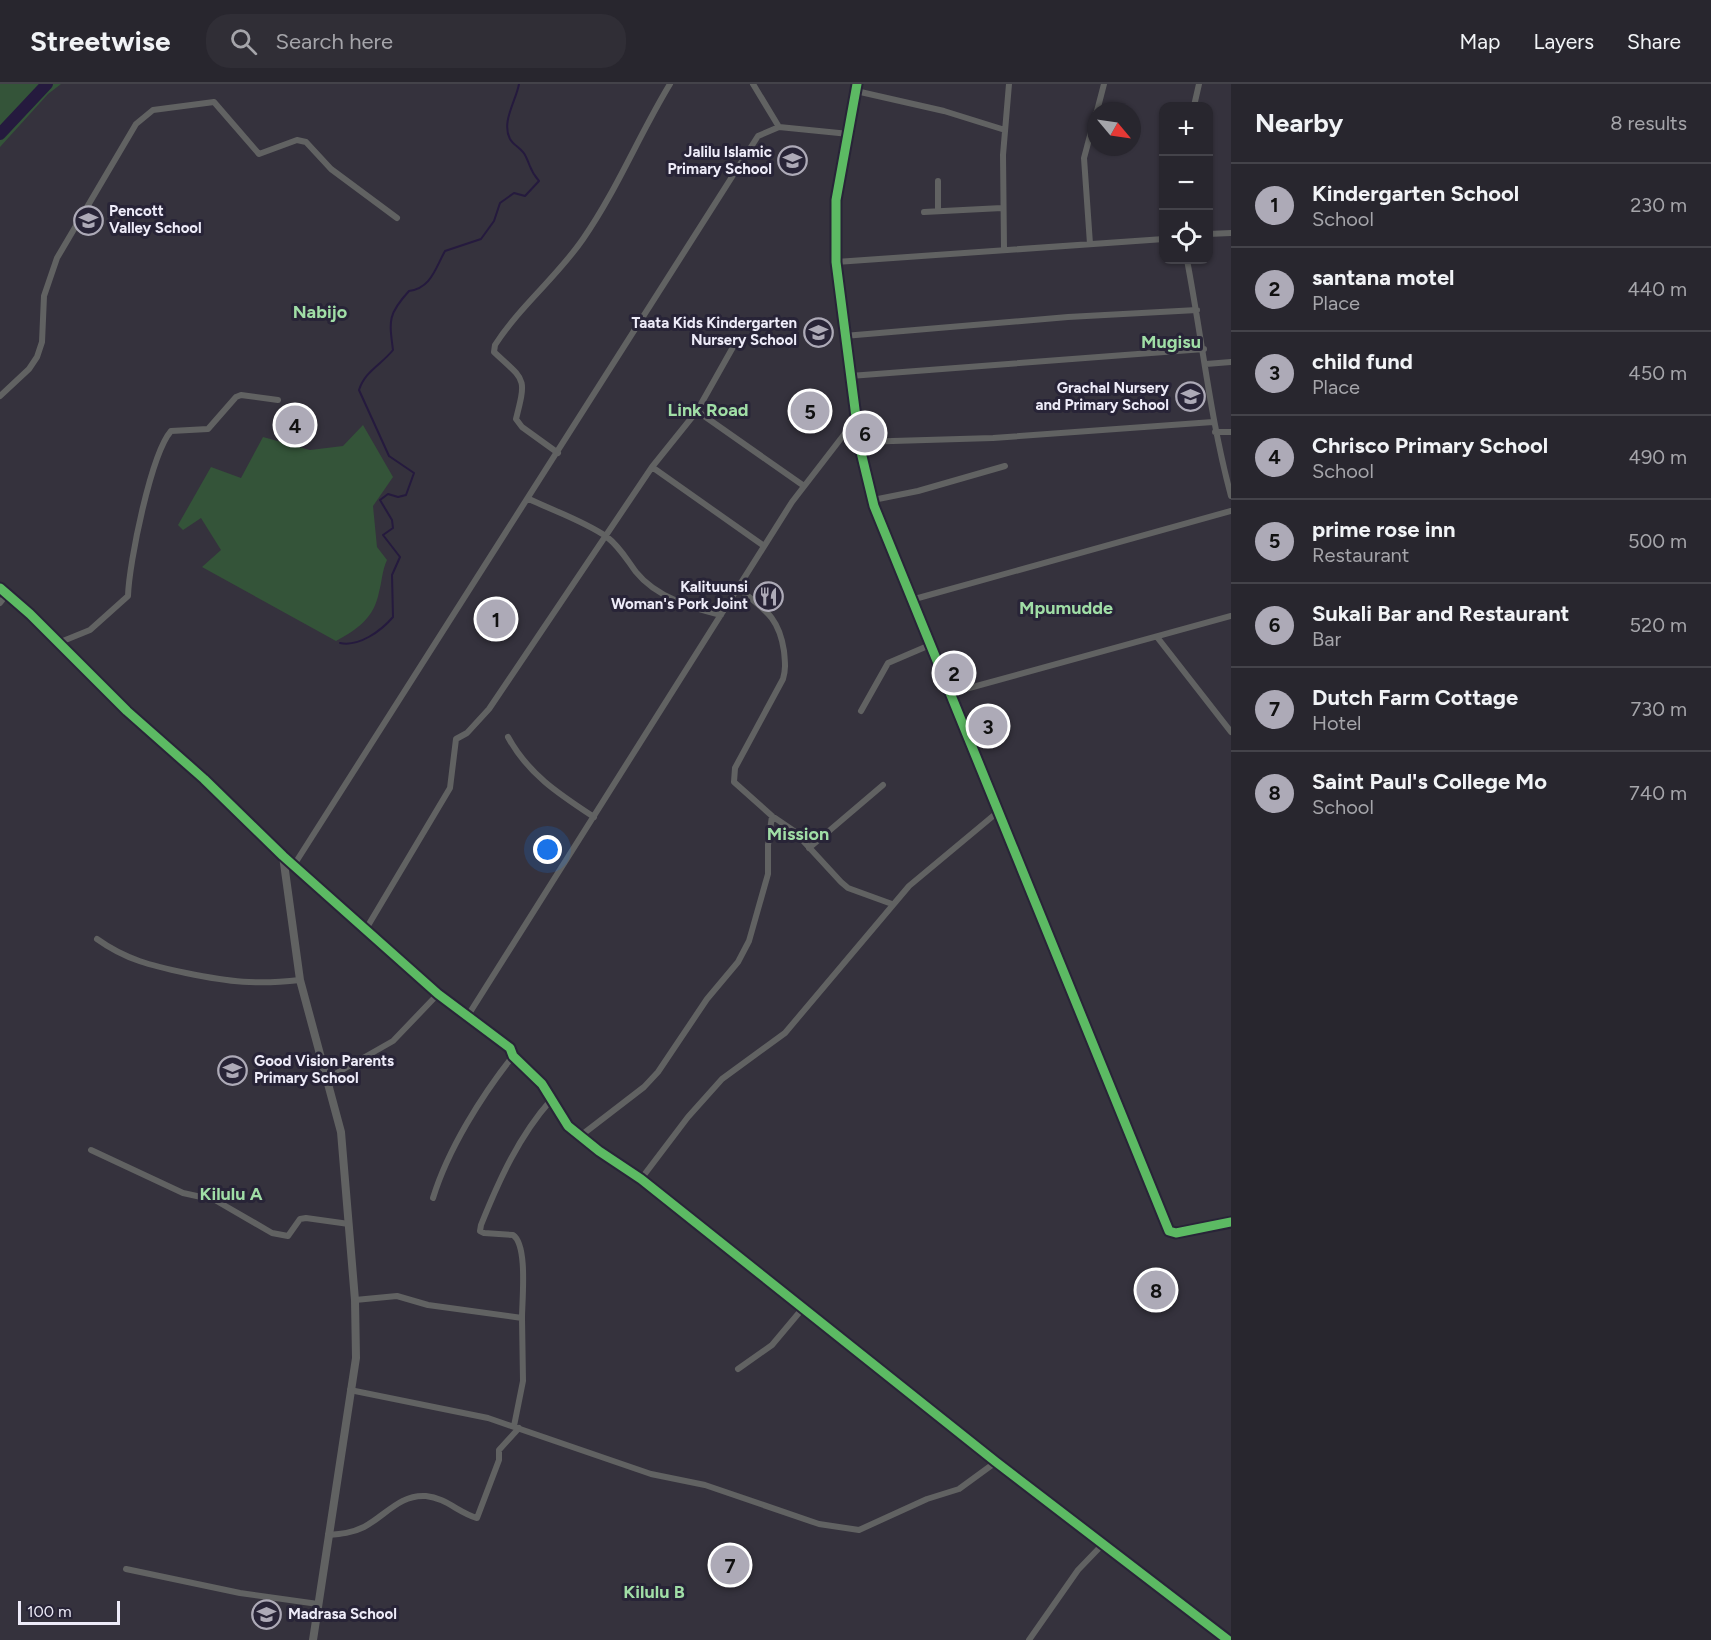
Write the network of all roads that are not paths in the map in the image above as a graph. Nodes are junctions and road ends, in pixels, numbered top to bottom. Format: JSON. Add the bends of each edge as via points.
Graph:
{"nodes":[{"id":1,"x":670,"y":84,"type":"edge"},
{"id":2,"x":753,"y":84,"type":"edge"},
{"id":3,"x":1009,"y":84,"type":"edge"},
{"id":4,"x":1104,"y":84,"type":"edge"},
{"id":5,"x":1199,"y":84,"type":"edge"},
{"id":6,"x":857,"y":87,"type":"edge"},
{"id":7,"x":1099,"y":102,"type":"edge"},
{"id":8,"x":1195,"y":102,"type":"edge"},
{"id":9,"x":779,"y":127,"type":"junction"},
{"id":10,"x":1005,"y":130,"type":"junction"},
{"id":11,"x":849,"y":134,"type":"junction"},
{"id":12,"x":1087,"y":146,"type":"edge"},
{"id":13,"x":938,"y":181,"type":"dead end"},
{"id":14,"x":1002,"y":208,"type":"junction"},
{"id":15,"x":938,"y":211,"type":"junction"},
{"id":16,"x":924,"y":212,"type":"dead end"},
{"id":17,"x":398,"y":218,"type":"dead end"},
{"id":18,"x":1231,"y":233,"type":"edge"},
{"id":19,"x":1213,"y":234,"type":"edge"},
{"id":20,"x":1159,"y":239,"type":"edge"},
{"id":21,"x":1090,"y":244,"type":"junction"},
{"id":22,"x":1004,"y":248,"type":"junction"},
{"id":23,"x":836,"y":262,"type":"junction"},
{"id":24,"x":1188,"y":264,"type":"edge"},
{"id":25,"x":1197,"y":310,"type":"junction"},
{"id":26,"x":844,"y":336,"type":"junction"},
{"id":27,"x":738,"y":340,"type":"dead end"},
{"id":28,"x":1204,"y":349,"type":"junction"},
{"id":29,"x":1231,"y":362,"type":"edge"},
{"id":30,"x":1206,"y":364,"type":"junction"},
{"id":31,"x":850,"y":376,"type":"junction"},
{"id":32,"x":0,"y":396,"type":"edge"},
{"id":33,"x":278,"y":400,"type":"dead end"},
{"id":34,"x":697,"y":411,"type":"junction"},
{"id":35,"x":856,"y":419,"type":"junction"},
{"id":36,"x":1213,"y":422,"type":"junction"},
{"id":37,"x":1215,"y":432,"type":"junction"},
{"id":38,"x":1231,"y":432,"type":"edge"},
{"id":39,"x":859,"y":442,"type":"junction"},
{"id":40,"x":558,"y":453,"type":"junction"},
{"id":41,"x":1005,"y":466,"type":"dead end"},
{"id":42,"x":652,"y":467,"type":"junction"},
{"id":43,"x":804,"y":486,"type":"junction"},
{"id":44,"x":1231,"y":496,"type":"edge"},
{"id":45,"x":529,"y":499,"type":"junction"},
{"id":46,"x":873,"y":500,"type":"junction"},
{"id":47,"x":1231,"y":511,"type":"edge"},
{"id":48,"x":606,"y":537,"type":"junction"},
{"id":49,"x":764,"y":546,"type":"junction"},
{"id":50,"x":0,"y":588,"type":"edge"},
{"id":51,"x":739,"y":590,"type":"junction"},
{"id":52,"x":7,"y":594,"type":"junction"},
{"id":53,"x":911,"y":600,"type":"junction"},
{"id":54,"x":0,"y":603,"type":"edge"},
{"id":55,"x":721,"y":615,"type":"junction"},
{"id":56,"x":1231,"y":616,"type":"edge"},
{"id":57,"x":1157,"y":637,"type":"junction"},
{"id":58,"x":58,"y":643,"type":"junction"},
{"id":59,"x":930,"y":645,"type":"junction"},
{"id":60,"x":951,"y":693,"type":"junction"},
{"id":61,"x":861,"y":711,"type":"dead end"},
{"id":62,"x":1231,"y":732,"type":"edge"},
{"id":63,"x":508,"y":737,"type":"dead end"},
{"id":64,"x":883,"y":785,"type":"dead end"},
{"id":65,"x":999,"y":811,"type":"junction"},
{"id":66,"x":772,"y":816,"type":"junction"},
{"id":67,"x":594,"y":817,"type":"junction"},
{"id":68,"x":808,"y":848,"type":"junction"},
{"id":69,"x":283,"y":856,"type":"junction"},
{"id":70,"x":294,"y":865,"type":"junction"},
{"id":71,"x":892,"y":904,"type":"junction"},
{"id":72,"x":366,"y":929,"type":"junction"},
{"id":73,"x":97,"y":939,"type":"dead end"},
{"id":74,"x":300,"y":980,"type":"junction"},
{"id":75,"x":438,"y":994,"type":"junction"},
{"id":76,"x":467,"y":1017,"type":"junction"},
{"id":77,"x":513,"y":1056,"type":"junction"},
{"id":78,"x":328,"y":1078,"type":"junction"},
{"id":79,"x":551,"y":1100,"type":"junction"},
{"id":80,"x":579,"y":1137,"type":"junction"},
{"id":81,"x":91,"y":1150,"type":"dead end"},
{"id":82,"x":641,"y":1179,"type":"junction"},
{"id":83,"x":433,"y":1198,"type":"dead end"},
{"id":84,"x":1231,"y":1222,"type":"edge"},
{"id":85,"x":349,"y":1224,"type":"junction"},
{"id":86,"x":355,"y":1300,"type":"junction"},
{"id":87,"x":803,"y":1308,"type":"junction"},
{"id":88,"x":522,"y":1318,"type":"junction"},
{"id":89,"x":738,"y":1369,"type":"dead end"},
{"id":90,"x":350,"y":1390,"type":"junction"},
{"id":91,"x":517,"y":1427,"type":"junction"},
{"id":92,"x":996,"y":1462,"type":"junction"},
{"id":93,"x":328,"y":1535,"type":"junction"},
{"id":94,"x":1104,"y":1543,"type":"junction"},
{"id":95,"x":126,"y":1569,"type":"dead end"},
{"id":96,"x":318,"y":1604,"type":"junction"},
{"id":97,"x":313,"y":1640,"type":"edge"},
{"id":98,"x":1029,"y":1640,"type":"edge"},
{"id":99,"x":1228,"y":1640,"type":"edge"}],
"edges":[{"from":1,"to":40,"type":"street","via":[[582,240],[495,345],[494,352],[522,378],[524,387],[516,419]]},
{"from":2,"to":9,"type":"street"},
{"from":3,"to":10,"type":"street"},
{"from":4,"to":7,"type":"street"},
{"from":5,"to":8,"type":"street"},
{"from":6,"to":10,"type":"street"},
{"from":6,"to":11,"type":"street"},
{"from":9,"to":11,"type":"street"},
{"from":9,"to":40,"type":"street","via":[[758,136]]},
{"from":10,"to":14,"type":"street"},
{"from":11,"to":23,"type":"street","via":[[836,208]]},
{"from":12,"to":21,"type":"street","via":[[1084,158]]},
{"from":13,"to":15,"type":"street"},
{"from":14,"to":15,"type":"street"},
{"from":14,"to":22,"type":"street"},
{"from":15,"to":16,"type":"street"},
{"from":17,"to":32,"type":"street","via":[[331,169],[306,142],[297,140],[259,154],[214,102],[153,111],[135,124],[66,240],[45,296],[42,342],[37,357]]},
{"from":18,"to":19,"type":"street"},
{"from":20,"to":21,"type":"street"},
{"from":21,"to":22,"type":"street"},
{"from":22,"to":23,"type":"street"},
{"from":23,"to":26,"type":"street"},
{"from":24,"to":25,"type":"street"},
{"from":25,"to":26,"type":"street"},
{"from":25,"to":28,"type":"street"},
{"from":26,"to":31,"type":"street"},
{"from":27,"to":34,"type":"street"},
{"from":28,"to":30,"type":"street"},
{"from":28,"to":31,"type":"street"},
{"from":29,"to":30,"type":"street"},
{"from":30,"to":36,"type":"street"},
{"from":31,"to":35,"type":"street"},
{"from":33,"to":58,"type":"street","via":[[241,395],[208,429],[171,431],[162,445],[140,518],[128,596],[90,630]]},
{"from":34,"to":42,"type":"street"},
{"from":34,"to":43,"type":"street"},
{"from":35,"to":39,"type":"street"},
{"from":35,"to":43,"type":"street"},
{"from":36,"to":37,"type":"street"},
{"from":36,"to":39,"type":"street","via":[[1026,436]]},
{"from":37,"to":38,"type":"street"},
{"from":37,"to":44,"type":"street"},
{"from":39,"to":46,"type":"street"},
{"from":40,"to":45,"type":"street"},
{"from":41,"to":46,"type":"street"},
{"from":42,"to":48,"type":"street"},
{"from":42,"to":49,"type":"street"},
{"from":43,"to":49,"type":"street"},
{"from":45,"to":48,"type":"street"},
{"from":45,"to":70,"type":"street"},
{"from":46,"to":53,"type":"street"},
{"from":47,"to":53,"type":"street"},
{"from":48,"to":55,"type":"street","via":[[645,581],[690,608]]},
{"from":48,"to":72,"type":"street","via":[[489,709],[456,739],[450,788]]},
{"from":49,"to":51,"type":"street"},
{"from":50,"to":52,"type":"street"},
{"from":51,"to":55,"type":"street"},
{"from":51,"to":66,"type":"street","via":[[770,614],[777,625],[786,668],[734,775],[735,782]]},
{"from":52,"to":54,"type":"street"},
{"from":52,"to":58,"type":"street"},
{"from":53,"to":59,"type":"street"},
{"from":55,"to":67,"type":"street"},
{"from":56,"to":57,"type":"street"},
{"from":57,"to":60,"type":"street"},
{"from":57,"to":62,"type":"street"},
{"from":58,"to":69,"type":"street"},
{"from":59,"to":60,"type":"street"},
{"from":59,"to":61,"type":"street","via":[[888,663]]},
{"from":60,"to":65,"type":"street"},
{"from":63,"to":67,"type":"street","via":[[518,756],[543,784]]},
{"from":64,"to":68,"type":"street"},
{"from":65,"to":71,"type":"street"},
{"from":65,"to":84,"type":"street","via":[[1169,1231]]},
{"from":66,"to":68,"type":"street","via":[[795,831]]},
{"from":66,"to":80,"type":"street","via":[[768,874],[738,962],[707,999],[658,1072]]},
{"from":67,"to":76,"type":"street"},
{"from":68,"to":71,"type":"street","via":[[848,888]]},
{"from":69,"to":70,"type":"street"},
{"from":69,"to":74,"type":"street"},
{"from":70,"to":72,"type":"street"},
{"from":71,"to":82,"type":"street","via":[[785,1033],[722,1078]]},
{"from":72,"to":75,"type":"street"},
{"from":73,"to":74,"type":"street","via":[[125,957],[161,969],[234,983]]},
{"from":74,"to":78,"type":"street"},
{"from":75,"to":76,"type":"street"},
{"from":75,"to":78,"type":"street","via":[[393,1041]]},
{"from":76,"to":77,"type":"street","via":[[504,1043]]},
{"from":77,"to":79,"type":"street","via":[[536,1077]]},
{"from":77,"to":83,"type":"street","via":[[492,1080],[441,1175]]},
{"from":78,"to":85,"type":"street","via":[[340,1132]]},
{"from":79,"to":80,"type":"street"},
{"from":79,"to":88,"type":"street","via":[[525,1133],[499,1180],[480,1231],[513,1235],[519,1242],[523,1267]]},
{"from":80,"to":82,"type":"street"},
{"from":81,"to":85,"type":"street","via":[[183,1193],[215,1200],[272,1233],[288,1236],[300,1219],[306,1218]]},
{"from":82,"to":87,"type":"street"},
{"from":85,"to":86,"type":"street"},
{"from":86,"to":88,"type":"street","via":[[397,1296],[428,1305]]},
{"from":86,"to":90,"type":"street","via":[[356,1358]]},
{"from":87,"to":89,"type":"street","via":[[772,1345]]},
{"from":87,"to":92,"type":"street"},
{"from":88,"to":91,"type":"street","via":[[523,1381]]},
{"from":90,"to":91,"type":"street","via":[[438,1406]]},
{"from":90,"to":93,"type":"street"},
{"from":91,"to":92,"type":"street","via":[[651,1474],[705,1485],[819,1524],[859,1530],[959,1489]]},
{"from":91,"to":93,"type":"street","via":[[499,1450],[499,1460],[477,1518],[443,1500],[414,1497],[394,1505],[357,1530]]},
{"from":92,"to":94,"type":"street"},
{"from":93,"to":96,"type":"street"},
{"from":94,"to":98,"type":"street","via":[[1078,1570]]},
{"from":94,"to":99,"type":"street"},
{"from":95,"to":96,"type":"street","via":[[240,1593]]},
{"from":96,"to":97,"type":"street"}]}
